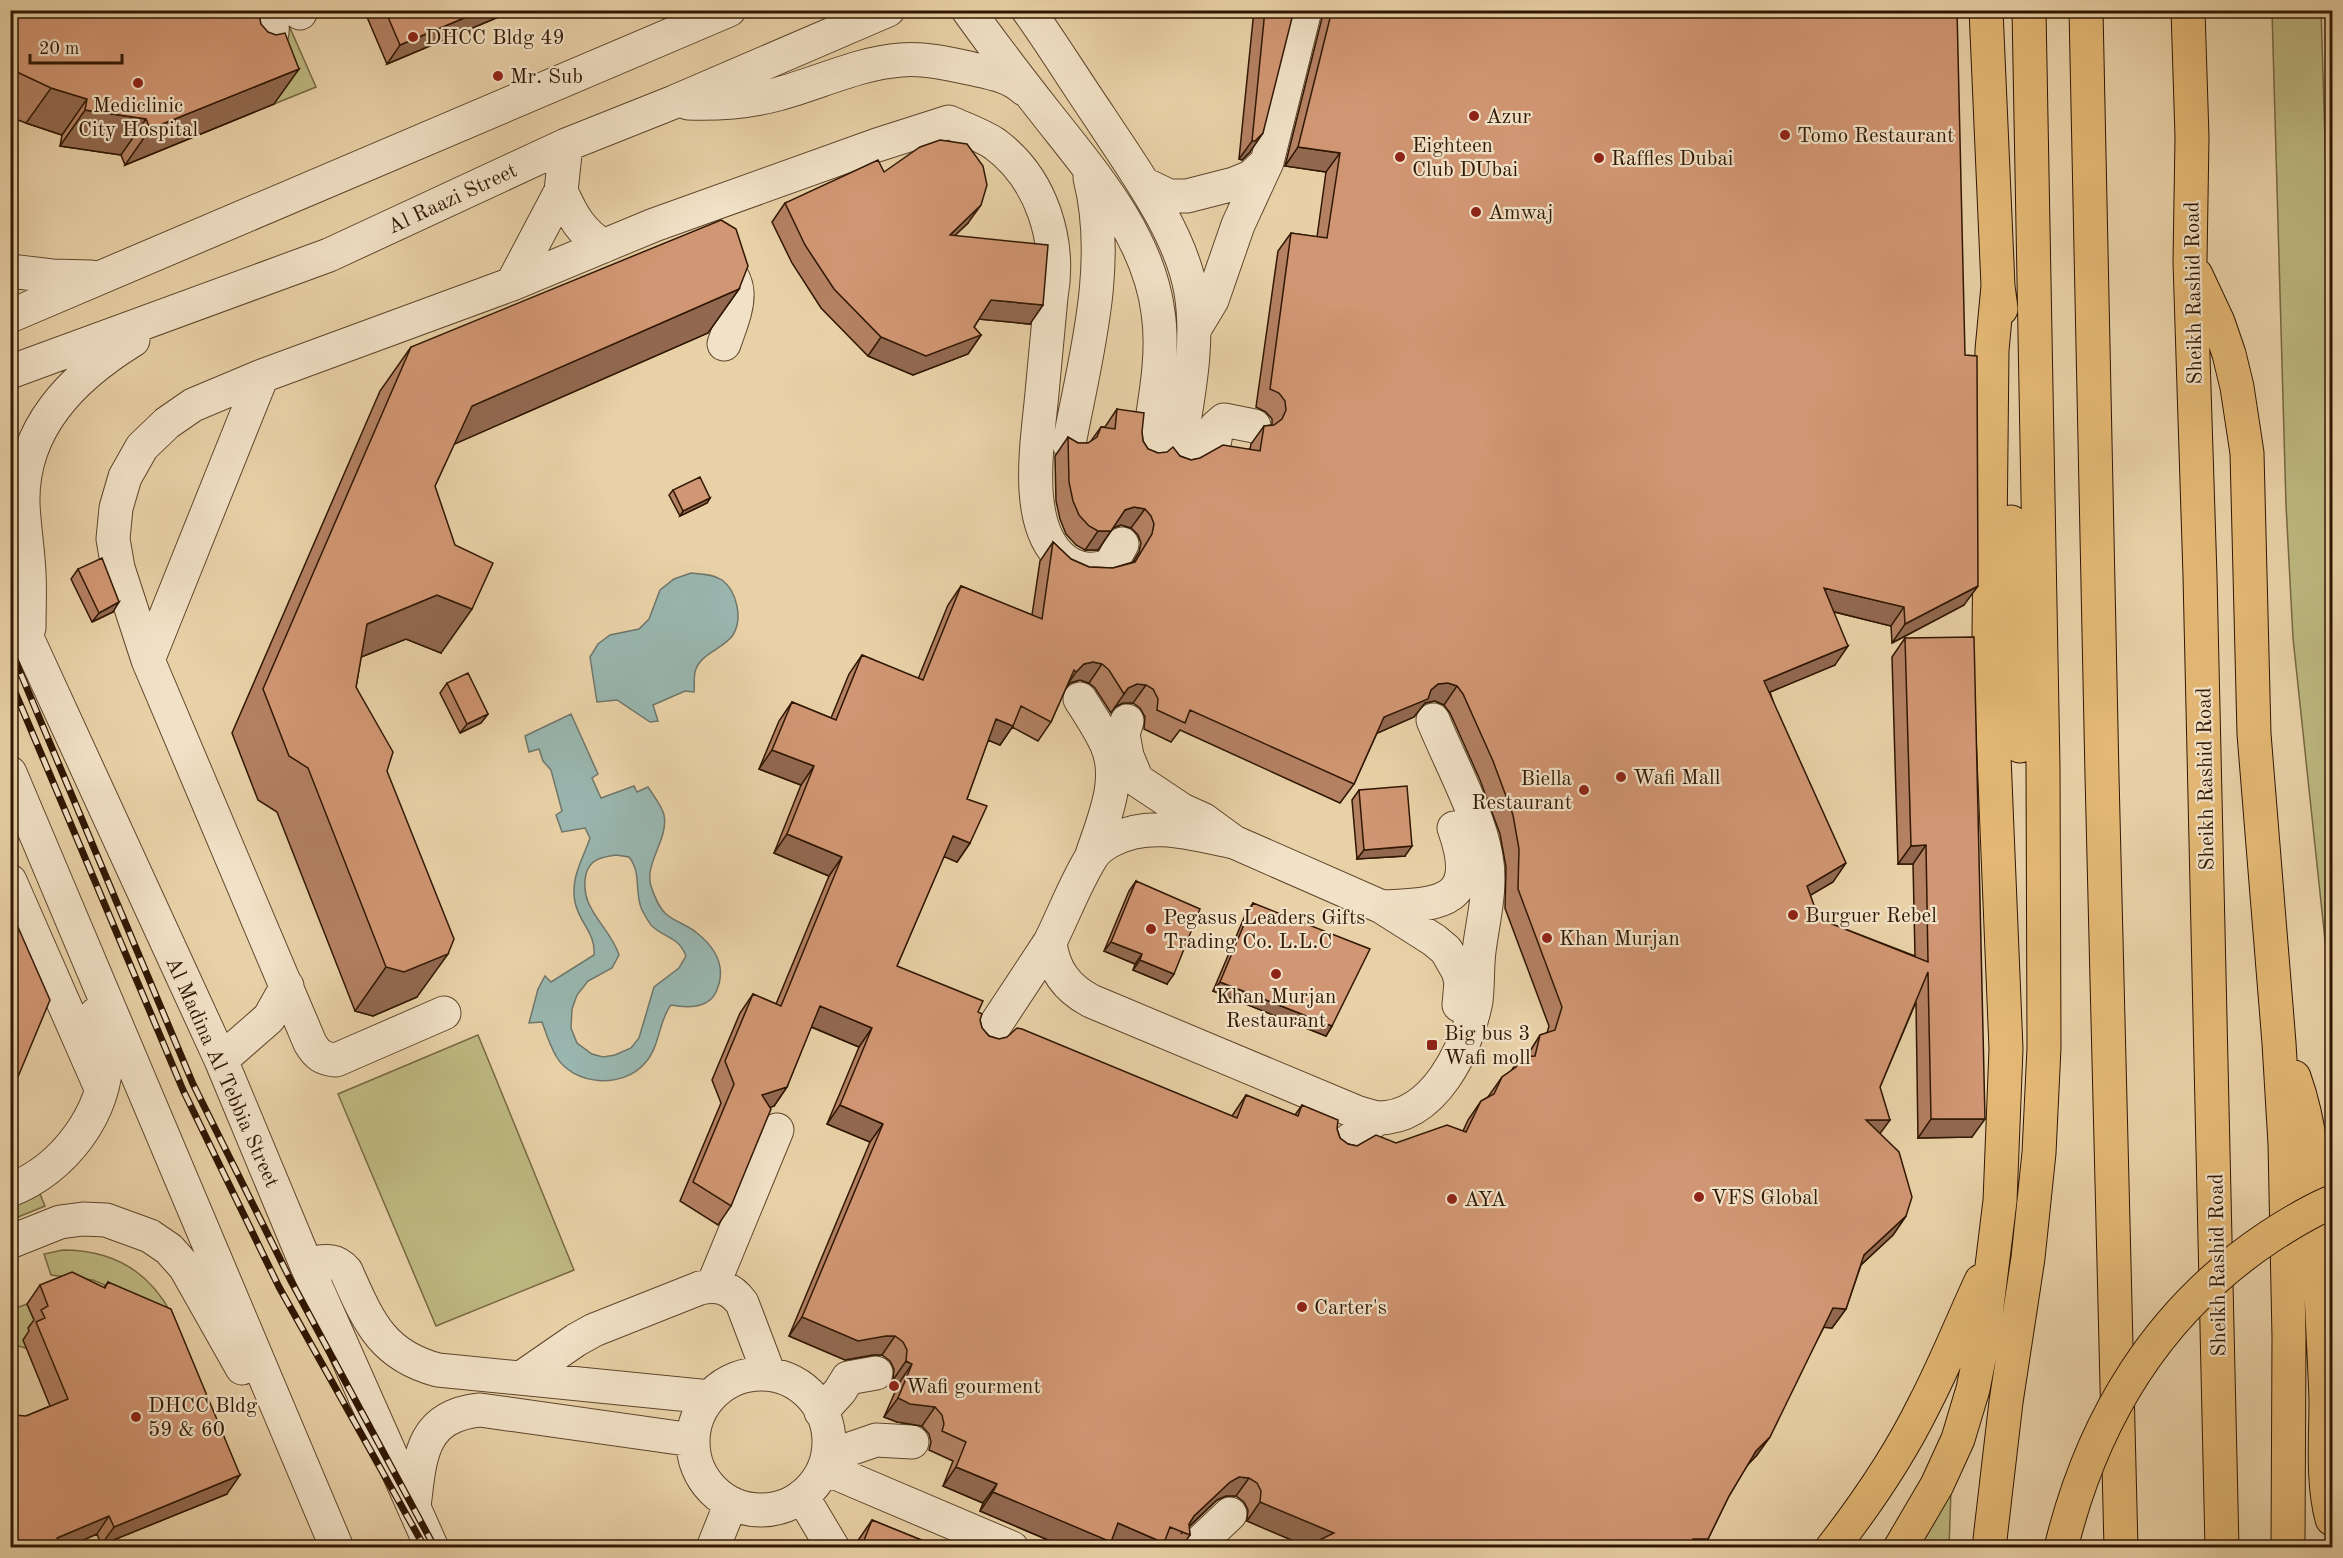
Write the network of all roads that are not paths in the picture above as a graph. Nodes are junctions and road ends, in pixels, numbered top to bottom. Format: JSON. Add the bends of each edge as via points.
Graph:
{"nodes":[{"id":1,"x":729,"y":10,"type":"edge"},
{"id":2,"x":888,"y":10,"type":"edge"},
{"id":3,"x":968,"y":10,"type":"edge"},
{"id":4,"x":1028,"y":10,"type":"edge"},
{"id":5,"x":1305,"y":10,"type":"edge"},
{"id":6,"x":1986,"y":10,"type":"edge"},
{"id":7,"x":2029,"y":10,"type":"edge"},
{"id":8,"x":2086,"y":10,"type":"edge"},
{"id":9,"x":2188,"y":10,"type":"edge"},
{"id":10,"x":289,"y":11,"type":"edge"},
{"id":11,"x":253,"y":52,"type":"edge"},
{"id":12,"x":1034,"y":98,"type":"junction"},
{"id":13,"x":674,"y":102,"type":"junction"},
{"id":14,"x":566,"y":145,"type":"junction"},
{"id":15,"x":1267,"y":162,"type":"junction"},
{"id":16,"x":1086,"y":165,"type":"junction"},
{"id":17,"x":1144,"y":184,"type":"junction"},
{"id":18,"x":561,"y":191,"type":"junction"},
{"id":19,"x":654,"y":225,"type":"junction"},
{"id":20,"x":604,"y":246,"type":"junction"},
{"id":21,"x":2190,"y":262,"type":"junction"},
{"id":22,"x":10,"y":271,"type":"edge"},
{"id":23,"x":102,"y":277,"type":"junction"},
{"id":24,"x":512,"y":284,"type":"junction"},
{"id":25,"x":1998,"y":286,"type":"junction"},
{"id":26,"x":181,"y":310,"type":"junction"},
{"id":27,"x":10,"y":316,"type":"edge"},
{"id":28,"x":1194,"y":331,"type":"junction"},
{"id":29,"x":724,"y":344,"type":"edge"},
{"id":30,"x":10,"y":372,"type":"edge"},
{"id":31,"x":262,"y":376,"type":"junction"},
{"id":32,"x":1254,"y":426,"type":"dead end"},
{"id":33,"x":1069,"y":444,"type":"edge"},
{"id":34,"x":1163,"y":456,"type":"junction"},
{"id":35,"x":1122,"y":544,"type":"edge"},
{"id":36,"x":10,"y":598,"type":"edge"},
{"id":37,"x":29,"y":642,"type":"junction"},
{"id":38,"x":148,"y":660,"type":"junction"},
{"id":39,"x":1080,"y":699,"type":"edge"},
{"id":40,"x":1127,"y":722,"type":"edge"},
{"id":41,"x":10,"y":773,"type":"edge"},
{"id":42,"x":1234,"y":842,"type":"junction"},
{"id":43,"x":1092,"y":855,"type":"junction"},
{"id":44,"x":10,"y":881,"type":"edge"},
{"id":45,"x":1382,"y":907,"type":"junction"},
{"id":46,"x":1050,"y":942,"type":"junction"},
{"id":47,"x":91,"y":963,"type":"junction"},
{"id":48,"x":2044,"y":977,"type":"junction"},
{"id":49,"x":287,"y":986,"type":"junction"},
{"id":50,"x":444,"y":1013,"type":"edge"},
{"id":51,"x":986,"y":1040,"type":"edge"},
{"id":52,"x":2279,"y":1043,"type":"junction"},
{"id":53,"x":221,"y":1060,"type":"junction"},
{"id":54,"x":100,"y":1087,"type":"junction"},
{"id":55,"x":1426,"y":1100,"type":"junction"},
{"id":56,"x":1378,"y":1118,"type":"junction"},
{"id":57,"x":777,"y":1130,"type":"dead end"},
{"id":58,"x":1342,"y":1146,"type":"edge"},
{"id":59,"x":10,"y":1190,"type":"edge"},
{"id":60,"x":2332,"y":1202,"type":"edge"},
{"id":61,"x":10,"y":1242,"type":"edge"},
{"id":62,"x":1995,"y":1252,"type":"junction"},
{"id":63,"x":306,"y":1264,"type":"junction"},
{"id":64,"x":713,"y":1285,"type":"junction"},
{"id":65,"x":876,"y":1373,"type":"dead end"},
{"id":66,"x":769,"y":1374,"type":"junction"},
{"id":67,"x":521,"y":1378,"type":"junction"},
{"id":68,"x":710,"y":1397,"type":"junction"},
{"id":69,"x":821,"y":1412,"type":"junction"},
{"id":70,"x":289,"y":1431,"type":"junction"},
{"id":71,"x":693,"y":1440,"type":"junction"},
{"id":72,"x":912,"y":1442,"type":"dead end"},
{"id":73,"x":826,"y":1461,"type":"junction"},
{"id":74,"x":793,"y":1501,"type":"junction"},
{"id":75,"x":730,"y":1503,"type":"junction"},
{"id":76,"x":414,"y":1507,"type":"junction"},
{"id":77,"x":1230,"y":1514,"type":"edge"},
{"id":78,"x":2332,"y":1519,"type":"edge"},
{"id":79,"x":337,"y":1548,"type":"edge"},
{"id":80,"x":432,"y":1548,"type":"edge"},
{"id":81,"x":713,"y":1548,"type":"edge"},
{"id":82,"x":811,"y":1548,"type":"edge"},
{"id":83,"x":833,"y":1548,"type":"edge"},
{"id":84,"x":1012,"y":1548,"type":"edge"},
{"id":85,"x":1194,"y":1548,"type":"edge"},
{"id":86,"x":1832,"y":1548,"type":"edge"},
{"id":87,"x":1900,"y":1548,"type":"edge"},
{"id":88,"x":1989,"y":1548,"type":"edge"},
{"id":89,"x":2061,"y":1548,"type":"edge"},
{"id":90,"x":2121,"y":1548,"type":"edge"},
{"id":91,"x":2222,"y":1548,"type":"edge"},
{"id":92,"x":2288,"y":1548,"type":"edge"}],
"edges":[{"from":1,"to":23,"type":"street"},
{"from":2,"to":13,"type":"street","name":"Al Raazi Street"},
{"from":3,"to":12,"type":"street"},
{"from":4,"to":17,"type":"street"},
{"from":5,"to":15,"type":"street"},
{"from":6,"to":25,"type":"highway"},
{"from":7,"to":48,"type":"highway"},
{"from":8,"to":90,"type":"highway"},
{"from":9,"to":21,"type":"highway","name":"Sheikh Rashid Road"},
{"from":10,"to":11,"type":"street","via":[[273,29],[268,44]]},
{"from":12,"to":13,"type":"street","via":[[1001,75],[924,60],[901,60],[777,95],[707,104]]},
{"from":12,"to":16,"type":"street"},
{"from":13,"to":14,"type":"street","name":"Al Raazi Street"},
{"from":14,"to":18,"type":"street"},
{"from":14,"to":26,"type":"street","name":"Al Raazi Street","via":[[329,255]]},
{"from":15,"to":17,"type":"street","via":[[1251,177],[1187,196],[1169,196]]},
{"from":15,"to":28,"type":"street","via":[[1238,225],[1212,300]]},
{"from":16,"to":33,"type":"street","via":[[1100,234],[1091,322]]},
{"from":16,"to":34,"type":"street","via":[[1126,224],[1148,268],[1158,313]]},
{"from":17,"to":28,"type":"street","via":[[1174,239],[1191,291]]},
{"from":18,"to":20,"type":"street","via":[[579,226]]},
{"from":18,"to":24,"type":"street"},
{"from":19,"to":20,"type":"street"},
{"from":19,"to":29,"type":"street","via":[[711,255],[732,273],[738,301]]},
{"from":19,"to":35,"type":"street","via":[[949,122],[993,143],[1020,166],[1036,194],[1054,253],[1036,457],[1037,499],[1048,541],[1055,552],[1082,570],[1110,566]]},
{"from":20,"to":24,"type":"street"},
{"from":21,"to":52,"type":"highway","via":[[2229,354],[2246,441],[2254,734]]},
{"from":21,"to":91,"type":"highway","name":"Sheikh Rashid Road"},
{"from":22,"to":23,"type":"street"},
{"from":23,"to":27,"type":"street"},
{"from":24,"to":31,"type":"street"},
{"from":25,"to":48,"type":"highway","via":[[2011,413],[2012,565],[2021,768]]},
{"from":25,"to":62,"type":"highway","via":[[1992,350],[1989,656],[2006,1049]]},
{"from":26,"to":30,"type":"street","name":"Al Raazi Street"},
{"from":26,"to":37,"type":"street","via":[[113,352],[80,378],[50,411],[31,451],[23,504]]},
{"from":28,"to":34,"type":"street","via":[[1191,374]]},
{"from":31,"to":38,"type":"street"},
{"from":31,"to":38,"type":"street","via":[[193,405],[167,423],[142,447],[125,477],[113,539],[118,568]]},
{"from":32,"to":34,"type":"street","via":[[1224,420],[1216,427],[1215,440]]},
{"from":36,"to":37,"type":"street","name":"Al Madina Al Tebbia Street"},
{"from":37,"to":53,"type":"street","name":"Al Madina Al Tebbia Street"},
{"from":38,"to":49,"type":"street"},
{"from":39,"to":43,"type":"street","via":[[1107,745],[1114,778]]},
{"from":40,"to":42,"type":"street","via":[[1123,734],[1137,780]]},
{"from":41,"to":47,"type":"street"},
{"from":42,"to":43,"type":"street","via":[[1144,829],[1125,833]]},
{"from":42,"to":45,"type":"street"},
{"from":43,"to":46,"type":"street"},
{"from":44,"to":54,"type":"street"},
{"from":45,"to":55,"type":"street","via":[[1446,950],[1461,982],[1459,1007]]},
{"from":45,"to":55,"type":"street","via":[[1436,903],[1450,896],[1465,868],[1422,720],[1479,829],[1488,889],[1471,1017],[1450,1069]]},
{"from":46,"to":51,"type":"street"},
{"from":46,"to":56,"type":"street","via":[[1059,972],[1080,995]]},
{"from":47,"to":54,"type":"street","via":[[88,990],[106,1055]]},
{"from":47,"to":70,"type":"street"},
{"from":48,"to":88,"type":"highway","via":[[2037,1165]]},
{"from":49,"to":50,"type":"street","via":[[315,1053],[325,1059],[336,1060]]},
{"from":49,"to":53,"type":"street","via":[[269,1018]]},
{"from":52,"to":78,"type":"highway","via":[[2303,1102],[2311,1137]]},
{"from":52,"to":92,"type":"highway","via":[[2288,1241]]},
{"from":53,"to":63,"type":"street","name":"Al Madina Al Tebbia Street"},
{"from":54,"to":59,"type":"street","via":[[94,1108],[73,1146],[49,1169]]},
{"from":55,"to":56,"type":"street","via":[[1398,1114]]},
{"from":56,"to":58,"type":"street"},
{"from":57,"to":64,"type":"street"},
{"from":60,"to":89,"type":"highway","bridge":true,"via":[[2251,1250],[2187,1306],[2156,1342],[2105,1421],[2082,1475]]},
{"from":61,"to":70,"type":"street","via":[[60,1222],[83,1219],[106,1220],[159,1243],[185,1266],[263,1406]]},
{"from":62,"to":86,"type":"highway","via":[[1923,1408],[1877,1485]]},
{"from":62,"to":87,"type":"highway","via":[[1981,1349],[1958,1439],[1937,1485]]},
{"from":63,"to":67,"type":"street","via":[[332,1260],[341,1265],[379,1335],[405,1358],[438,1370]]},
{"from":63,"to":76,"type":"street","name":"Al Madina Al Tebbia Street"},
{"from":64,"to":66,"type":"street","via":[[724,1287],[742,1303]]},
{"from":64,"to":67,"type":"street","via":[[594,1330]]},
{"from":65,"to":69,"type":"street","via":[[848,1378]]},
{"from":66,"to":68,"type":"street","via":[[747,1375],[727,1383]]},
{"from":66,"to":69,"type":"street","via":[[808,1393]]},
{"from":67,"to":68,"type":"street"},
{"from":68,"to":71,"type":"street","via":[[698,1417]]},
{"from":69,"to":73,"type":"street","via":[[828,1432]]},
{"from":70,"to":79,"type":"street"},
{"from":71,"to":75,"type":"street","via":[[702,1477]]},
{"from":71,"to":76,"type":"street","via":[[480,1410],[465,1412],[451,1417],[428,1437],[422,1451]]},
{"from":72,"to":73,"type":"street","via":[[876,1440]]},
{"from":73,"to":74,"type":"street","via":[[815,1484]]},
{"from":73,"to":84,"type":"street"},
{"from":74,"to":75,"type":"street","via":[[757,1509]]},
{"from":74,"to":82,"type":"street"},
{"from":74,"to":83,"type":"street"},
{"from":75,"to":81,"type":"street"},
{"from":76,"to":80,"type":"street","name":"Al Madina Al Tebbia Street"},
{"from":77,"to":85,"type":"street"}]}
